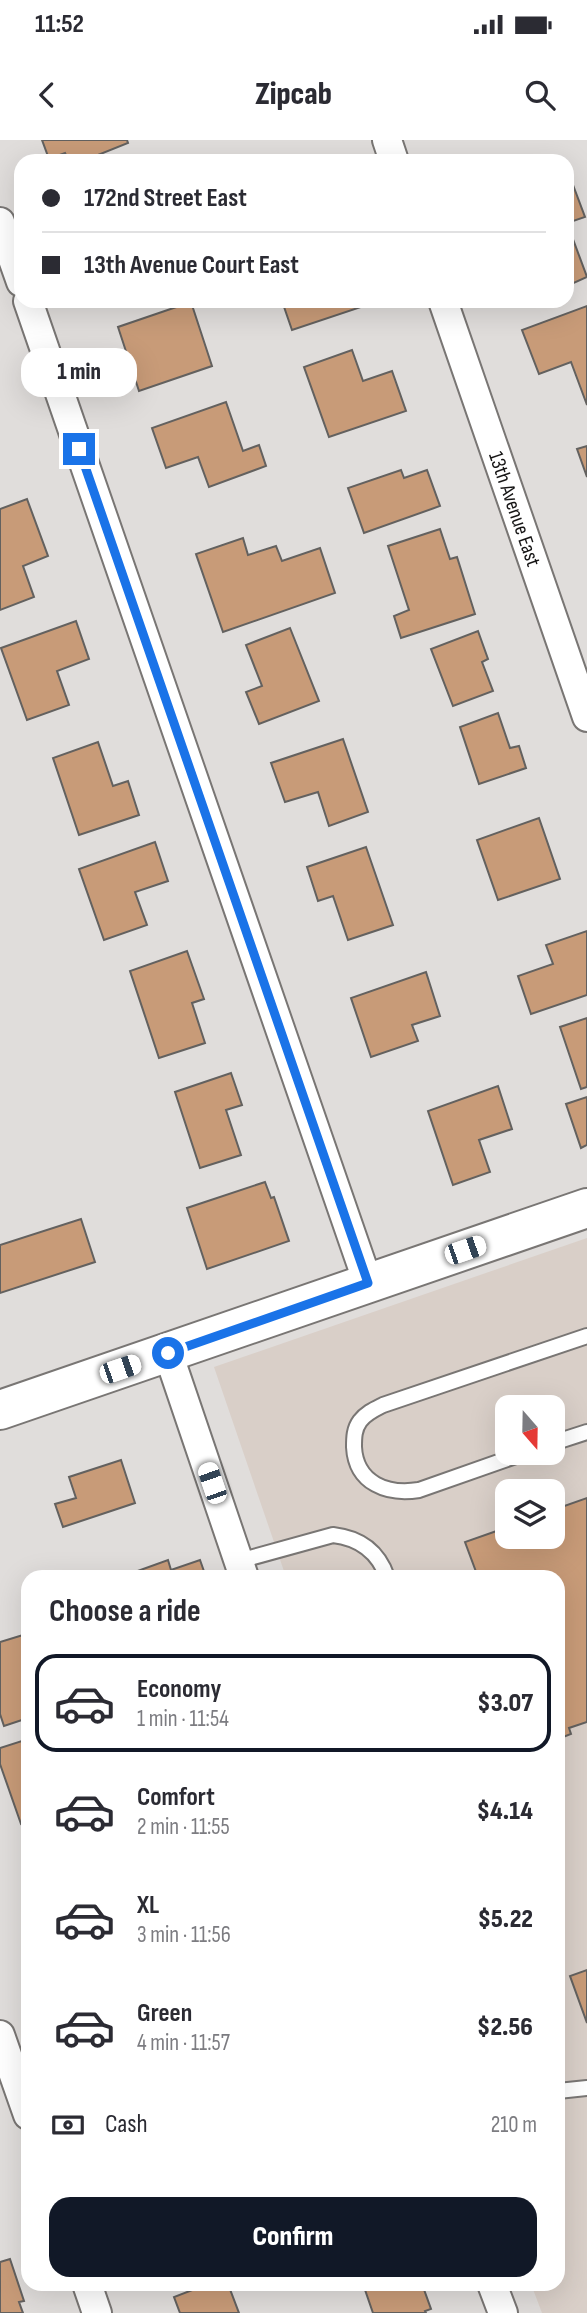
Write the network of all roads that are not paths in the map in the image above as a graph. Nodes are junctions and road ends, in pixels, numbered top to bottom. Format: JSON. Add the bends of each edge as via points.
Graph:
{"nodes":[{"id":1,"x":0,"y":222,"type":"edge"},
{"id":2,"x":14,"y":262,"type":"edge"},
{"id":3,"x":30,"y":308,"type":"edge"},
{"id":4,"x":445,"y":308,"type":"edge"},
{"id":5,"x":587,"y":718,"type":"edge"},
{"id":6,"x":587,"y":1208,"type":"edge"},
{"id":7,"x":368,"y":1283,"type":"junction"},
{"id":8,"x":587,"y":1336,"type":"edge"},
{"id":9,"x":168,"y":1353,"type":"junction"},
{"id":10,"x":0,"y":1410,"type":"edge"},
{"id":11,"x":587,"y":1432,"type":"edge"},
{"id":12,"x":565,"y":1439,"type":"edge"},
{"id":13,"x":495,"y":1463,"type":"edge"},
{"id":14,"x":242,"y":1569,"type":"edge"},
{"id":15,"x":384,"y":1570,"type":"edge"},
{"id":16,"x":0,"y":2035,"type":"edge"},
{"id":17,"x":587,"y":2088,"type":"edge"},
{"id":18,"x":565,"y":2090,"type":"edge"},
{"id":19,"x":21,"y":2095,"type":"edge"},
{"id":20,"x":89,"y":2291,"type":"edge"},
{"id":21,"x":495,"y":2291,"type":"edge"},
{"id":22,"x":97,"y":2313,"type":"edge"},
{"id":23,"x":503,"y":2313,"type":"edge"}],
"edges":[{"from":1,"to":2,"type":"street"},
{"from":3,"to":7,"type":"street"},
{"from":4,"to":5,"type":"street","name":"13th Avenue East"},
{"from":6,"to":7,"type":"street"},
{"from":7,"to":9,"type":"street"},
{"from":8,"to":13,"type":"lane","via":[[383,1405],[367,1413],[354,1436],[360,1470],[371,1482],[401,1493]]},
{"from":9,"to":10,"type":"street"},
{"from":9,"to":14,"type":"street"},
{"from":11,"to":12,"type":"lane"},
{"from":14,"to":15,"type":"lane","via":[[333,1535],[364,1544]]},
{"from":16,"to":19,"type":"street"},
{"from":17,"to":18,"type":"lane"},
{"from":20,"to":22,"type":"street"},
{"from":21,"to":23,"type":"street"}]}
